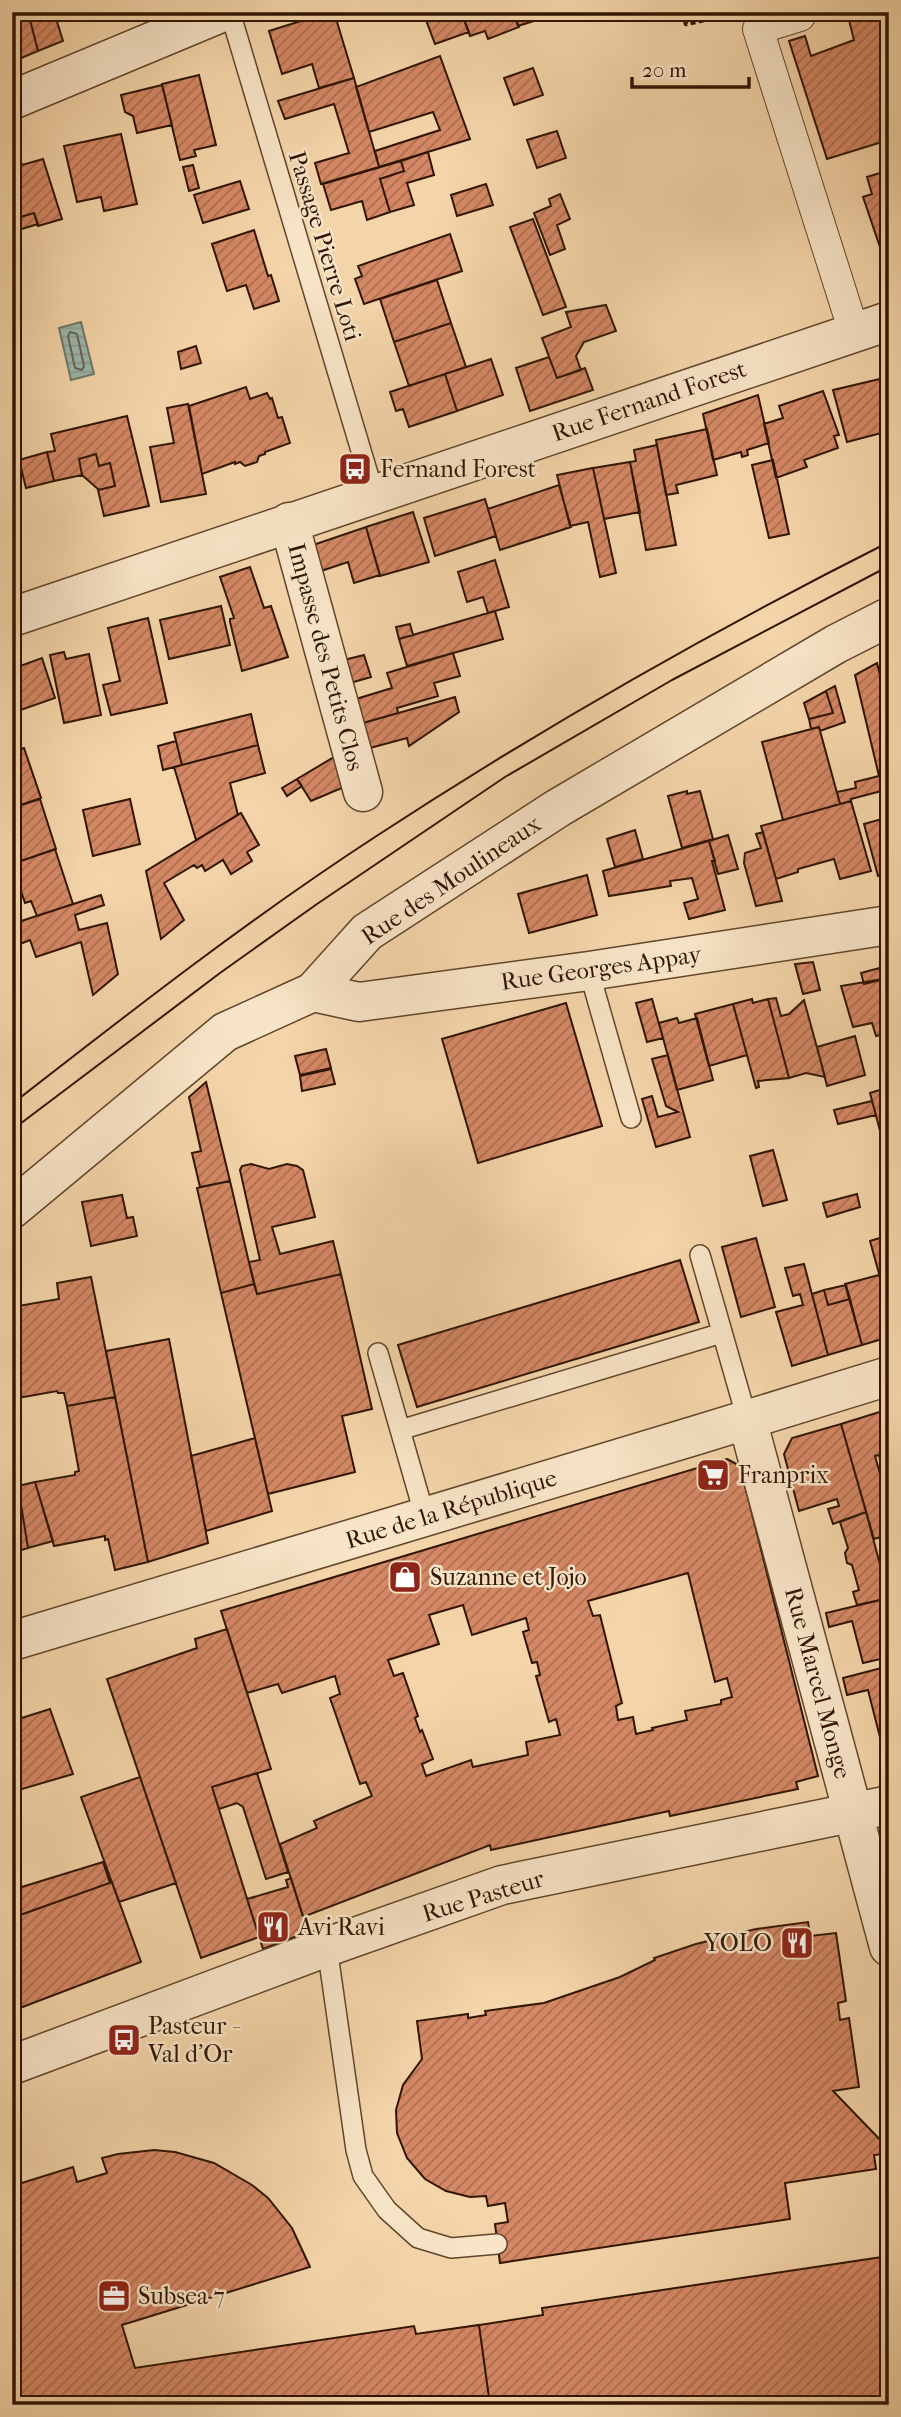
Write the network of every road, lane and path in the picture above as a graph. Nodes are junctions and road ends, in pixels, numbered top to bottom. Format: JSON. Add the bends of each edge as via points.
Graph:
{"nodes":[{"id":1,"x":223,"y":12,"type":"edge"},
{"id":2,"x":230,"y":12,"type":"edge"},
{"id":3,"x":682,"y":12,"type":"edge"},
{"id":4,"x":738,"y":12,"type":"edge"},
{"id":5,"x":800,"y":16,"type":"dead end"},
{"id":6,"x":12,"y":100,"type":"edge"},
{"id":7,"x":871,"y":327,"type":"edge"},
{"id":8,"x":374,"y":494,"type":"junction"},
{"id":9,"x":289,"y":522,"type":"junction"},
{"id":10,"x":12,"y":617,"type":"edge"},
{"id":11,"x":889,"y":617,"type":"edge"},
{"id":12,"x":363,"y":792,"type":"dead end"},
{"id":13,"x":889,"y":925,"type":"edge"},
{"id":14,"x":589,"y":971,"type":"junction"},
{"id":15,"x":313,"y":992,"type":"junction"},
{"id":16,"x":631,"y":1118,"type":"dead end"},
{"id":17,"x":12,"y":1209,"type":"edge"},
{"id":18,"x":700,"y":1255,"type":"dead end"},
{"id":19,"x":722,"y":1333,"type":"junction"},
{"id":20,"x":378,"y":1353,"type":"dead end"},
{"id":21,"x":889,"y":1376,"type":"edge"},
{"id":22,"x":747,"y":1419,"type":"junction"},
{"id":23,"x":400,"y":1430,"type":"junction"},
{"id":24,"x":425,"y":1517,"type":"junction"},
{"id":25,"x":12,"y":1641,"type":"edge"},
{"id":26,"x":871,"y":1809,"type":"edge"},
{"id":27,"x":327,"y":1947,"type":"junction"},
{"id":28,"x":889,"y":1947,"type":"edge"},
{"id":29,"x":12,"y":2065,"type":"edge"},
{"id":30,"x":497,"y":2244,"type":"dead end"}],
"edges":[{"from":1,"to":6,"type":"street"},
{"from":2,"to":8,"type":"lane","name":"Passage Pierre Loti"},
{"from":3,"to":4,"type":"path","via":[[685,24]]},
{"from":5,"to":7,"type":"street","via":[[758,29]]},
{"from":7,"to":8,"type":"street","name":"Rue Fernand Forest"},
{"from":8,"to":9,"type":"street","name":"Rue Fernand Forest"},
{"from":9,"to":10,"type":"street","name":"Rue Fernand Forest"},
{"from":9,"to":12,"type":"street","name":"Impasse des Petits Clos"},
{"from":11,"to":15,"type":"street","name":"Rue des Moulineaux","via":[[558,808],[367,932]]},
{"from":13,"to":14,"type":"street","name":"Rue Georges Appay"},
{"from":14,"to":15,"type":"street","name":"Rue Georges Appay","via":[[359,1002]]},
{"from":14,"to":16,"type":"lane"},
{"from":15,"to":17,"type":"street","name":"Rue des Moulineaux","via":[[225,1032]]},
{"from":18,"to":19,"type":"lane"},
{"from":19,"to":22,"type":"lane"},
{"from":19,"to":23,"type":"lane"},
{"from":20,"to":23,"type":"lane"},
{"from":21,"to":22,"type":"street","name":"Rue de la République"},
{"from":22,"to":24,"type":"street","name":"Rue de la République"},
{"from":22,"to":26,"type":"street","name":"Rue Marcel Monge"},
{"from":23,"to":24,"type":"lane"},
{"from":24,"to":25,"type":"street","name":"Rue de la République"},
{"from":26,"to":27,"type":"street","name":"Rue Pasteur","via":[[502,1885]]},
{"from":26,"to":28,"type":"street","name":"Rue Marcel Monge"},
{"from":27,"to":29,"type":"street","name":"Rue Pasteur"},
{"from":27,"to":30,"type":"lane","via":[[363,2176],[387,2210],[418,2238],[451,2248]]}]}
